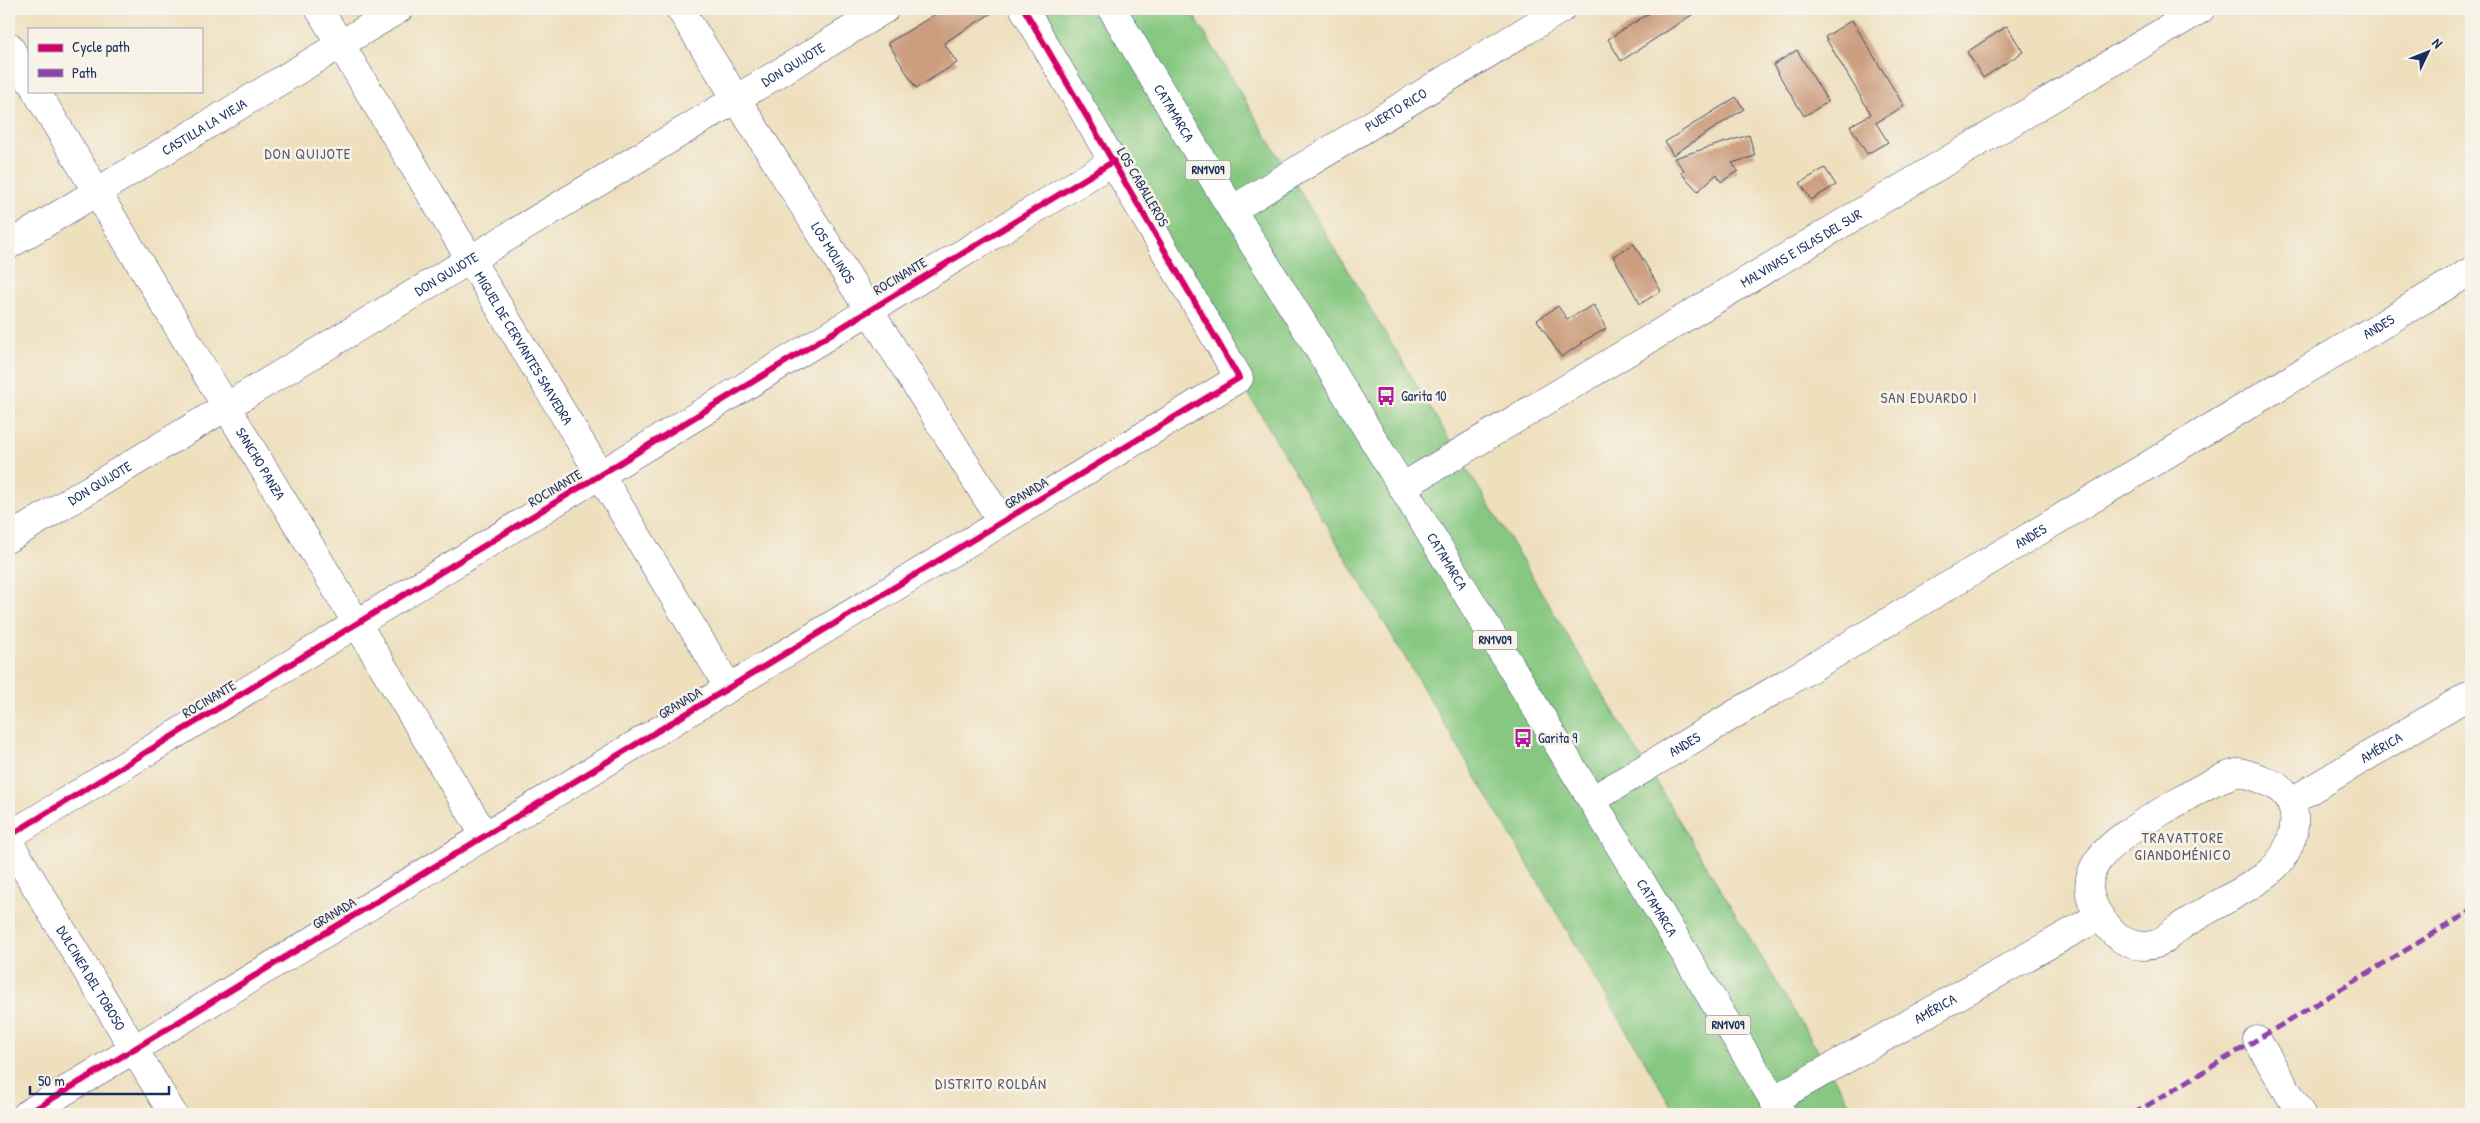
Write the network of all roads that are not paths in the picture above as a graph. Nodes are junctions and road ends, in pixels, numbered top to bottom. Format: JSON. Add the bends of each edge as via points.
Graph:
{"nodes":[{"id":1,"x":319,"y":9,"type":"edge"},
{"id":2,"x":399,"y":9,"type":"edge"},
{"id":3,"x":680,"y":9,"type":"edge"},
{"id":4,"x":885,"y":9,"type":"edge"},
{"id":5,"x":1024,"y":9,"type":"edge"},
{"id":6,"x":1112,"y":9,"type":"edge"},
{"id":7,"x":1561,"y":9,"type":"edge"},
{"id":8,"x":2201,"y":9,"type":"edge"},
{"id":9,"x":341,"y":44,"type":"junction"},
{"id":10,"x":9,"y":46,"type":"edge"},
{"id":11,"x":28,"y":78,"type":"edge"},
{"id":12,"x":37,"y":92,"type":"edge"},
{"id":13,"x":735,"y":99,"type":"junction"},
{"id":14,"x":1114,"y":161,"type":"junction"},
{"id":15,"x":96,"y":192,"type":"junction"},
{"id":16,"x":1232,"y":210,"type":"junction"},
{"id":17,"x":9,"y":245,"type":"edge"},
{"id":18,"x":470,"y":259,"type":"junction"},
{"id":19,"x":2471,"y":271,"type":"edge"},
{"id":20,"x":868,"y":310,"type":"junction"},
{"id":21,"x":1238,"y":378,"type":"joint"},
{"id":22,"x":226,"y":407,"type":"junction"},
{"id":23,"x":600,"y":474,"type":"junction"},
{"id":24,"x":1402,"y":486,"type":"junction"},
{"id":25,"x":1002,"y":522,"type":"junction"},
{"id":26,"x":9,"y":538,"type":"edge"},
{"id":27,"x":356,"y":624,"type":"junction"},
{"id":28,"x":729,"y":688,"type":"junction"},
{"id":29,"x":2471,"y":694,"type":"edge"},
{"id":30,"x":1592,"y":800,"type":"junction"},
{"id":31,"x":2292,"y":801,"type":"junction"},
{"id":32,"x":9,"y":836,"type":"edge"},
{"id":33,"x":485,"y":836,"type":"junction"},
{"id":34,"x":9,"y":842,"type":"edge"},
{"id":35,"x":2098,"y":917,"type":"junction"},
{"id":36,"x":2256,"y":1040,"type":"dead end"},
{"id":37,"x":134,"y":1049,"type":"junction"},
{"id":38,"x":1777,"y":1107,"type":"edge"},
{"id":39,"x":27,"y":1114,"type":"edge"},
{"id":40,"x":173,"y":1114,"type":"edge"},
{"id":41,"x":2301,"y":1114,"type":"edge"}],
"edges":[{"from":1,"to":9,"type":"street","name":"MIGUEL DE CERVANTES SAAVEDRA"},
{"from":2,"to":9,"type":"street","name":"CASTILLA LA VIEJA"},
{"from":3,"to":13,"type":"street","name":"LOS MOLINOS"},
{"from":4,"to":13,"type":"street","name":"DON QUIJOTE"},
{"from":5,"to":14,"type":"street","name":"LOS CABALLEROS"},
{"from":6,"to":16,"type":"street","name":"CATAMARCA","number":"RN1V09"},
{"from":7,"to":16,"type":"street","name":"PUERTO RICO"},
{"from":8,"to":24,"type":"street","name":"MALVINAS E ISLAS DEL SUR"},
{"from":9,"to":15,"type":"street","name":"CASTILLA LA VIEJA"},
{"from":9,"to":18,"type":"street","name":"MIGUEL DE CERVANTES SAAVEDRA"},
{"from":10,"to":11,"type":"street"},
{"from":12,"to":15,"type":"street","name":"SANCHO PANZA"},
{"from":13,"to":18,"type":"street","name":"DON QUIJOTE"},
{"from":13,"to":20,"type":"street","name":"LOS MOLINOS"},
{"from":14,"to":20,"type":"street","name":"ROCINANTE"},
{"from":14,"to":21,"type":"street","name":"LOS CABALLEROS"},
{"from":15,"to":17,"type":"street","name":"CASTILLA LA VIEJA"},
{"from":15,"to":22,"type":"street","name":"SANCHO PANZA"},
{"from":16,"to":24,"type":"street","name":"CATAMARCA","number":"RN1V09"},
{"from":18,"to":22,"type":"street","name":"DON QUIJOTE"},
{"from":18,"to":23,"type":"street","name":"MIGUEL DE CERVANTES SAAVEDRA"},
{"from":19,"to":30,"type":"street","name":"ANDES"},
{"from":20,"to":23,"type":"street","name":"ROCINANTE"},
{"from":20,"to":25,"type":"street","name":"LOS MOLINOS"},
{"from":21,"to":25,"type":"street","name":"GRANADA"},
{"from":22,"to":26,"type":"street","name":"DON QUIJOTE"},
{"from":22,"to":27,"type":"street","name":"SANCHO PANZA"},
{"from":23,"to":27,"type":"street","name":"ROCINANTE"},
{"from":23,"to":28,"type":"street","name":"MIGUEL DE CERVANTES SAAVEDRA"},
{"from":24,"to":30,"type":"street","name":"CATAMARCA","number":"RN1V09"},
{"from":25,"to":28,"type":"street","name":"GRANADA"},
{"from":27,"to":32,"type":"street","name":"ROCINANTE"},
{"from":27,"to":33,"type":"street","name":"SANCHO PANZA"},
{"from":28,"to":33,"type":"street","name":"GRANADA"},
{"from":29,"to":31,"type":"street","name":"AMÉRICA"},
{"from":30,"to":38,"type":"street","name":"CATAMARCA","number":"RN1V09"},
{"from":31,"to":35,"type":"street","via":[[2296,816],[2291,842],[2281,861],[2267,874],[2158,944],[2140,948],[2119,939]]},
{"from":31,"to":35,"type":"street","via":[[2283,790],[2262,778],[2240,772],[2220,777],[2131,830],[2106,850],[2092,871],[2089,886],[2091,903]]},
{"from":33,"to":37,"type":"street","name":"GRANADA"},
{"from":34,"to":37,"type":"street","name":"DULCINEA DEL TOBOSO"},
{"from":35,"to":38,"type":"street","name":"AMÉRICA"},
{"from":36,"to":41,"type":"street"},
{"from":37,"to":39,"type":"street","name":"GRANADA"},
{"from":37,"to":40,"type":"street","name":"DULCINEA DEL TOBOSO"}]}
